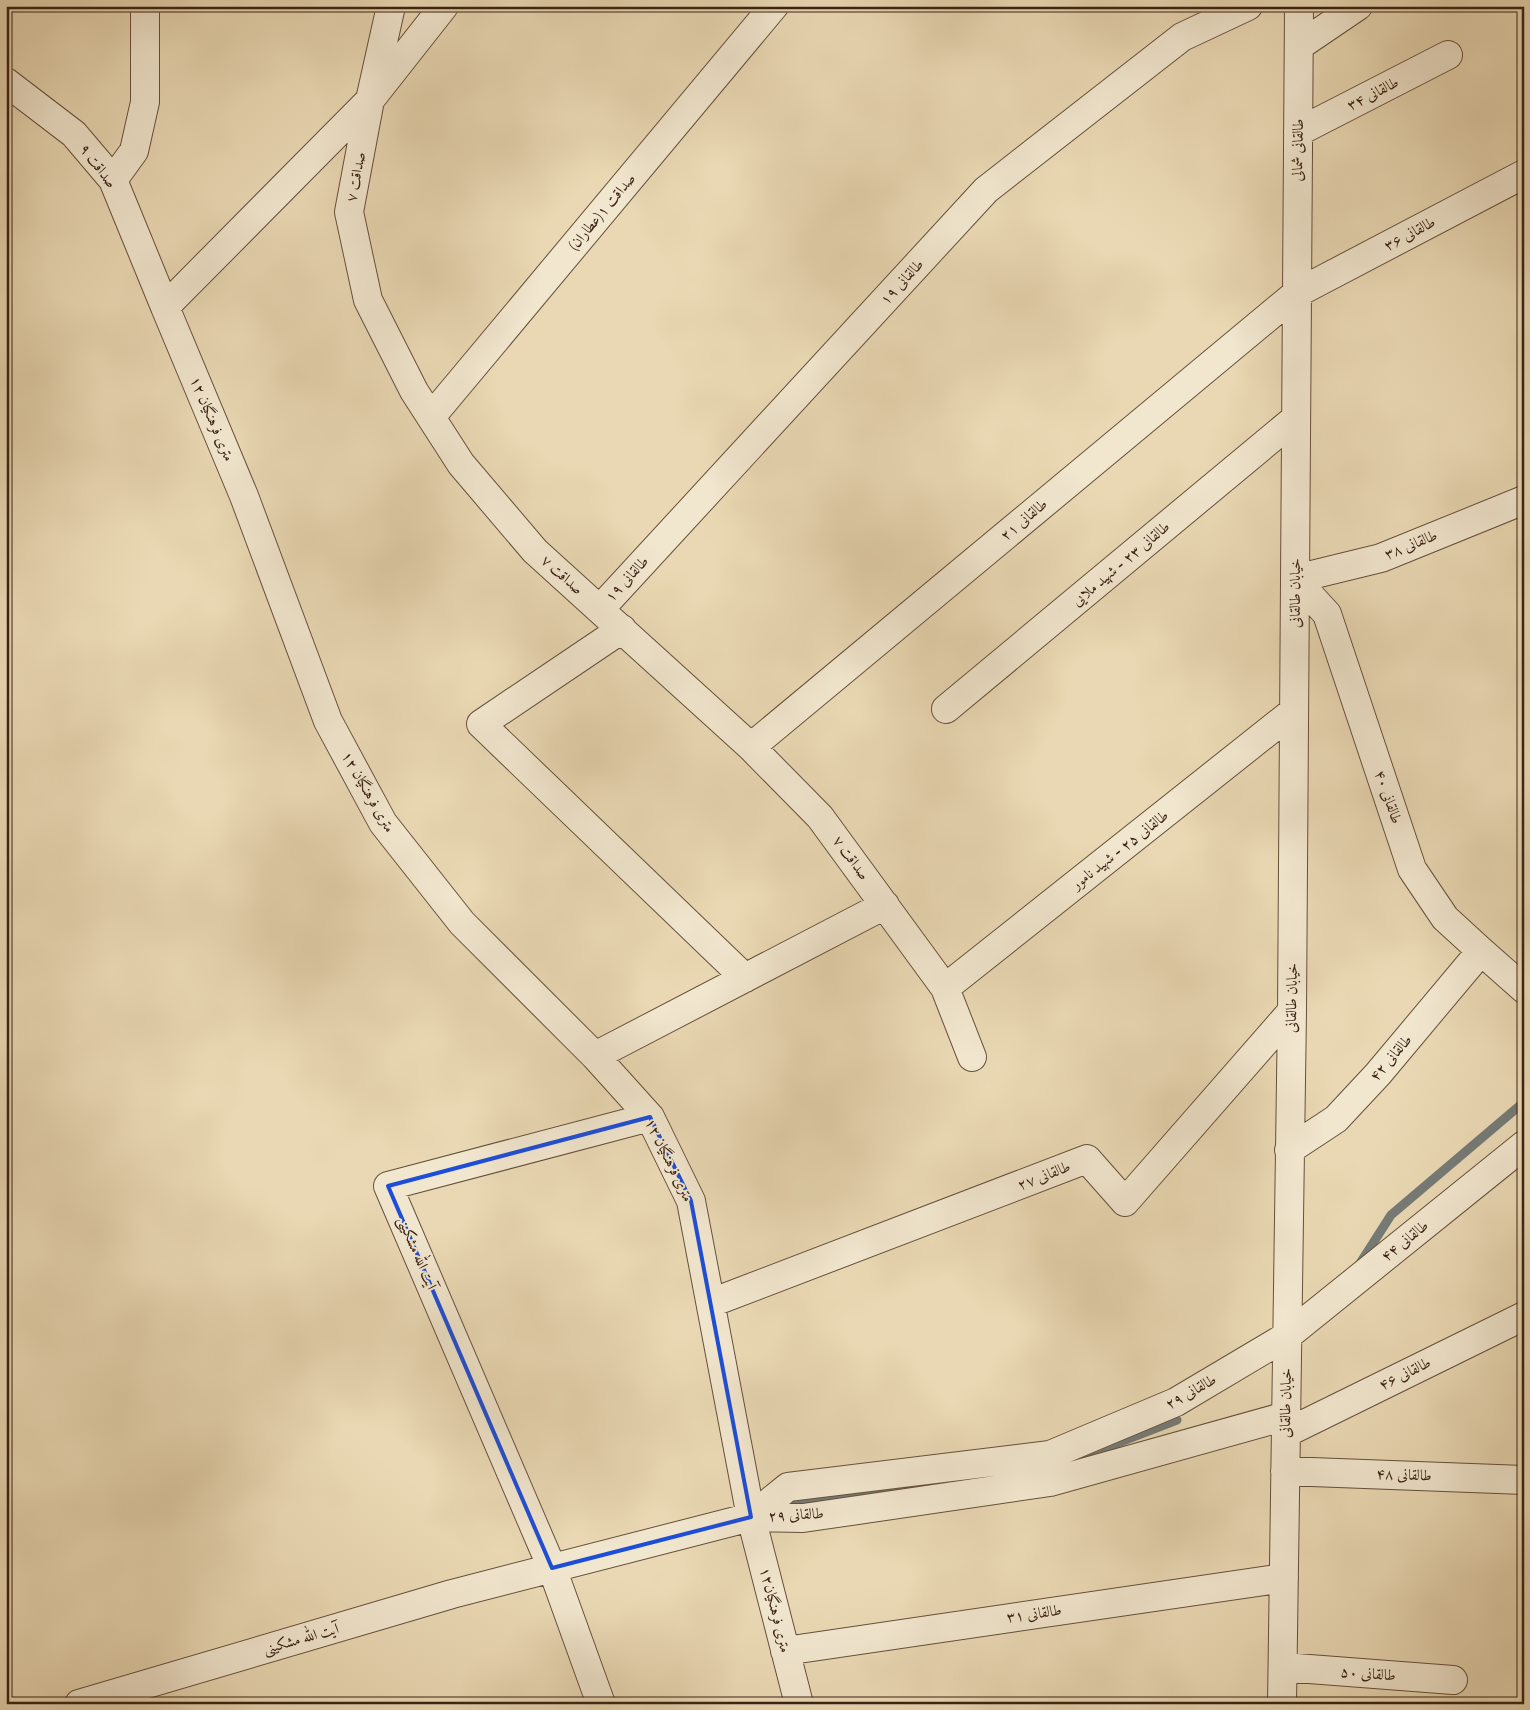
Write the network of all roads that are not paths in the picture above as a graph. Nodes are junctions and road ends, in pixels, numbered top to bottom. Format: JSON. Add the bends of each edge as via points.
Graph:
{"nodes":[{"id":1,"x":145,"y":6,"type":"edge"},
{"id":2,"x":391,"y":6,"type":"edge"},
{"id":3,"x":444,"y":6,"type":"edge"},
{"id":4,"x":774,"y":6,"type":"edge"},
{"id":5,"x":1248,"y":6,"type":"edge"},
{"id":6,"x":1300,"y":6,"type":"edge"},
{"id":7,"x":1358,"y":6,"type":"edge"},
{"id":8,"x":1299,"y":46,"type":"junction"},
{"id":9,"x":1448,"y":55,"type":"dead end"},
{"id":10,"x":6,"y":82,"type":"edge"},
{"id":11,"x":370,"y":100,"type":"junction"},
{"id":12,"x":1298,"y":132,"type":"junction"},
{"id":13,"x":1524,"y":174,"type":"edge"},
{"id":14,"x":113,"y":180,"type":"junction"},
{"id":15,"x":1297,"y":293,"type":"junction"},
{"id":16,"x":165,"y":307,"type":"junction"},
{"id":17,"x":431,"y":417,"type":"junction"},
{"id":18,"x":1296,"y":418,"type":"junction"},
{"id":19,"x":1524,"y":500,"type":"edge"},
{"id":20,"x":1295,"y":579,"type":"junction"},
{"id":21,"x":600,"y":609,"type":"junction"},
{"id":22,"x":622,"y":629,"type":"junction"},
{"id":23,"x":946,"y":709,"type":"dead end"},
{"id":24,"x":1294,"y":711,"type":"junction"},
{"id":25,"x":751,"y":747,"type":"junction"},
{"id":26,"x":885,"y":905,"type":"junction"},
{"id":27,"x":1481,"y":952,"type":"junction"},
{"id":28,"x":745,"y":978,"type":"junction"},
{"id":29,"x":945,"y":988,"type":"junction"},
{"id":30,"x":1524,"y":989,"type":"edge"},
{"id":31,"x":1292,"y":1011,"type":"junction"},
{"id":32,"x":595,"y":1056,"type":"junction"},
{"id":33,"x":972,"y":1057,"type":"dead end"},
{"id":34,"x":650,"y":1117,"type":"junction"},
{"id":35,"x":1524,"y":1146,"type":"edge"},
{"id":36,"x":1289,"y":1150,"type":"junction"},
{"id":37,"x":711,"y":1302,"type":"junction"},
{"id":38,"x":1524,"y":1316,"type":"edge"},
{"id":39,"x":1287,"y":1336,"type":"junction"},
{"id":40,"x":1286,"y":1424,"type":"junction"},
{"id":41,"x":1285,"y":1471,"type":"junction"},
{"id":42,"x":1524,"y":1480,"type":"edge"},
{"id":43,"x":751,"y":1517,"type":"junction"},
{"id":44,"x":552,"y":1568,"type":"junction"},
{"id":45,"x":1284,"y":1578,"type":"junction"},
{"id":46,"x":785,"y":1651,"type":"junction"},
{"id":47,"x":1283,"y":1667,"type":"junction"},
{"id":48,"x":1453,"y":1680,"type":"dead end"},
{"id":49,"x":85,"y":1703,"type":"edge"},
{"id":50,"x":601,"y":1704,"type":"edge"},
{"id":51,"x":799,"y":1704,"type":"edge"},
{"id":52,"x":1282,"y":1704,"type":"edge"}],
"edges":[{"from":1,"to":14,"type":"street","via":[[145,102],[134,151]]},
{"from":2,"to":11,"type":"street","name":"صداقت ۷"},
{"from":3,"to":11,"type":"street"},
{"from":4,"to":17,"type":"street","name":"صداقت ۱(عطاران)"},
{"from":5,"to":21,"type":"street","name":"طالقانی ۱۹","via":[[1182,37],[986,190]]},
{"from":6,"to":8,"type":"street","name":"طالقانی شمالی"},
{"from":7,"to":8,"type":"street"},
{"from":8,"to":12,"type":"street","name":"طالقانی شمالی"},
{"from":9,"to":12,"type":"street","name":"طالقانی ۳۴"},
{"from":10,"to":14,"type":"street","name":"صداقت ۹","via":[[74,134]]},
{"from":11,"to":16,"type":"street"},
{"from":11,"to":17,"type":"street","name":"صداقت ۷","via":[[349,212],[368,300],[414,391]]},
{"from":12,"to":15,"type":"street","name":"طالقانی شمالی"},
{"from":13,"to":15,"type":"street","name":"طالقانی ۳۶"},
{"from":14,"to":16,"type":"street","name":"صداقت ۹"},
{"from":15,"to":18,"type":"street","name":"خیابان طالقانی"},
{"from":15,"to":25,"type":"street","name":"طالقانی ۲۱"},
{"from":16,"to":32,"type":"street","name":"۱۲ متری فرهنگیان","via":[[244,496],[328,721],[383,823],[462,923]]},
{"from":17,"to":21,"type":"street","name":"صداقت ۷","via":[[461,464],[535,551]]},
{"from":18,"to":20,"type":"street","name":"خیابان طالقانی"},
{"from":18,"to":23,"type":"street","name":"طالقانی ۲۳ - شهید ملایی"},
{"from":19,"to":20,"type":"street","name":"طالقانی ۳۸","via":[[1381,558]]},
{"from":20,"to":24,"type":"street","name":"خیابان طالقانی"},
{"from":20,"to":27,"type":"street","name":"طالقانی ۴۰","via":[[1327,614],[1412,869],[1446,918]]},
{"from":21,"to":22,"type":"street","name":"صداقت ۷"},
{"from":22,"to":25,"type":"street","name":"صداقت ۷"},
{"from":22,"to":28,"type":"street","via":[[481,724]]},
{"from":24,"to":29,"type":"street","name":"طالقانی ۲۵ - شهید نامور"},
{"from":24,"to":31,"type":"street","name":"خیابان طالقانی"},
{"from":25,"to":26,"type":"street","name":"صداقت ۷","via":[[820,817]]},
{"from":26,"to":28,"type":"street"},
{"from":26,"to":29,"type":"street","name":"صداقت ۷"},
{"from":27,"to":30,"type":"street","name":"طالقانی ۴۰"},
{"from":27,"to":36,"type":"street","name":"طالقانی ۴۲","via":[[1336,1119]]},
{"from":28,"to":32,"type":"street"},
{"from":29,"to":33,"type":"street","name":"صداقت ۷"},
{"from":31,"to":36,"type":"street","name":"خیابان طالقانی"},
{"from":31,"to":37,"type":"street","name":"طالقانی ۲۷","via":[[1125,1202],[1087,1159]]},
{"from":32,"to":34,"type":"street","name":"۱۲ متری فرهنگیان"},
{"from":34,"to":37,"type":"street","name":"۱۲ متری فرهنگیان","via":[[691,1201]]},
{"from":34,"to":44,"type":"street","name":"آیت الله مشکینی","via":[[388,1186]]},
{"from":35,"to":39,"type":"street","name":"طالقانی ۴۴"},
{"from":36,"to":39,"type":"street","name":"خیابان طالقانی"},
{"from":37,"to":43,"type":"street","name":"۱۲ متری فرهنگیان"},
{"from":38,"to":40,"type":"street","name":"طالقانی ۴۶"},
{"from":39,"to":40,"type":"street","name":"خیابان طالقانی"},
{"from":39,"to":43,"type":"street","name":"طالقانی ۲۹","via":[[1176,1402],[1050,1455],[788,1487]]},
{"from":40,"to":41,"type":"street","name":"خیابان طالقانی"},
{"from":40,"to":43,"type":"street","name":"طالقانی ۲۹","via":[[1050,1482],[802,1518]]},
{"from":41,"to":42,"type":"street","name":"طالقانی ۴۸"},
{"from":41,"to":45,"type":"street","name":"خیابان طالقانی"},
{"from":43,"to":44,"type":"street","name":"آیت الله مشکینی"},
{"from":43,"to":46,"type":"street","name":"۱۲متری فرهنگیان"},
{"from":44,"to":49,"type":"street","name":"آیت الله مشکینی","via":[[452,1594]]},
{"from":44,"to":50,"type":"street"},
{"from":45,"to":46,"type":"street","name":"طالقانی ۳۱"},
{"from":45,"to":47,"type":"street","name":"خیابان طالقانی"},
{"from":46,"to":51,"type":"street","name":"۱۲متری فرهنگیان"},
{"from":47,"to":48,"type":"street","name":"طالقانی ۵۰"},
{"from":47,"to":52,"type":"street","name":"خیابان طالقانی"}]}
